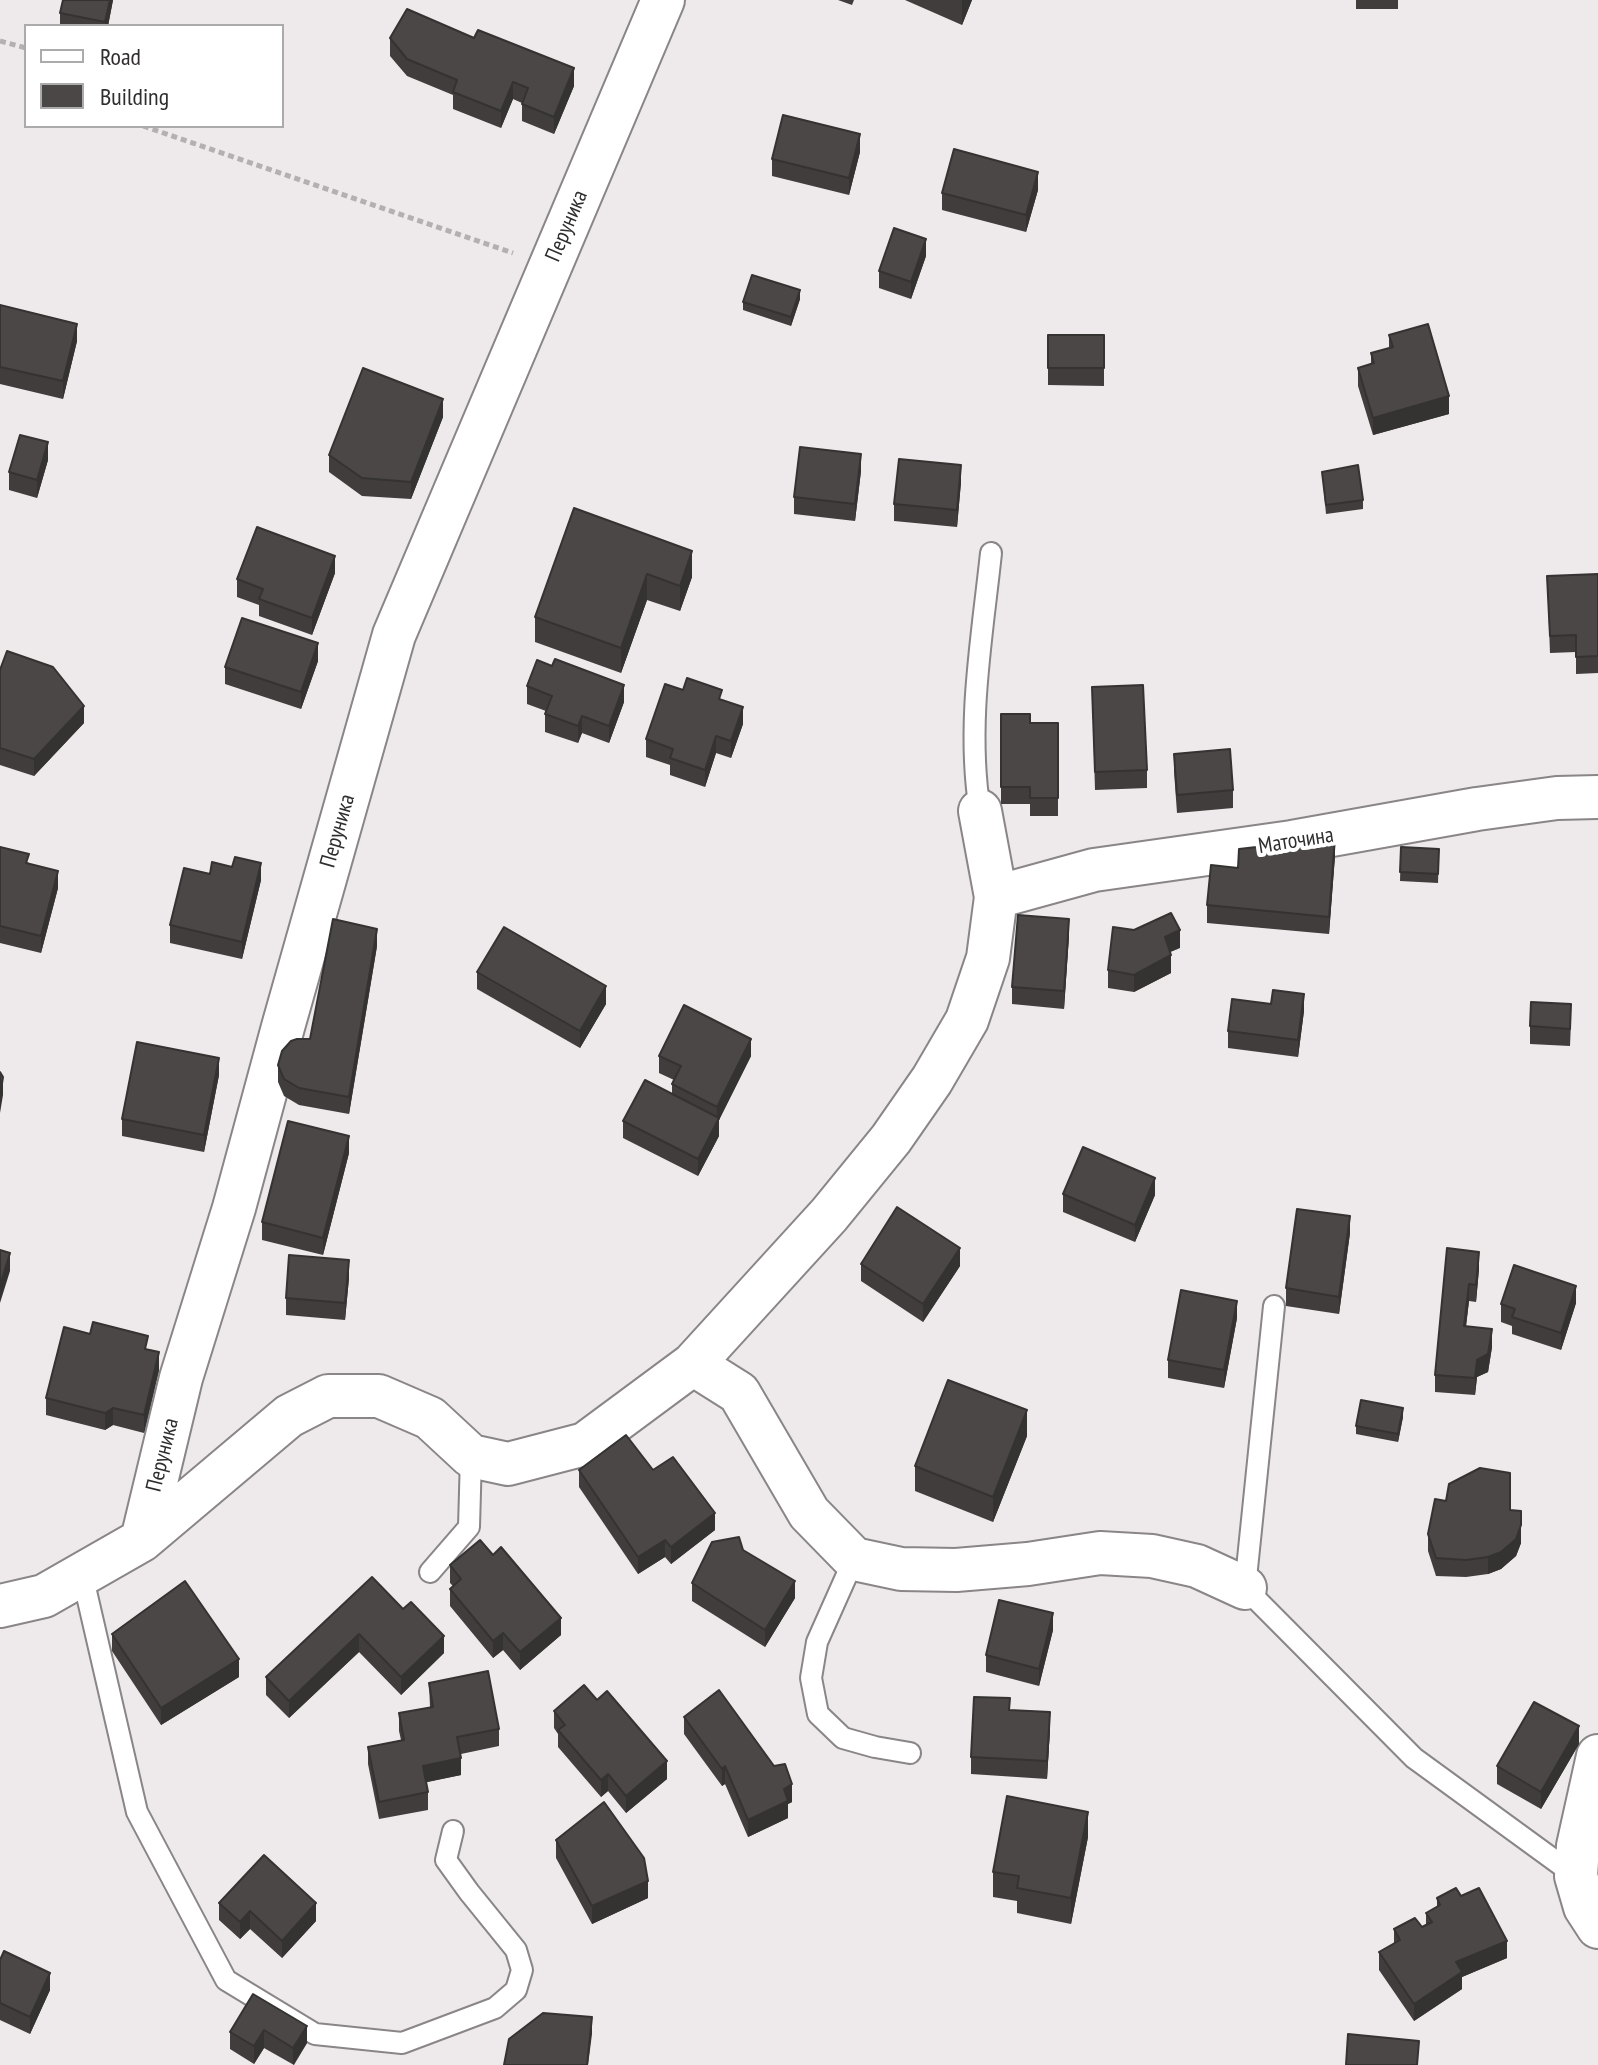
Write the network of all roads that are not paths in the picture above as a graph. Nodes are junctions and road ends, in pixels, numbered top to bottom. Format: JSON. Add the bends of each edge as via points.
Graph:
{"nodes":[{"id":1,"x":663,"y":0,"type":"edge"},
{"id":2,"x":991,"y":553,"type":"dead end"},
{"id":3,"x":1598,"y":797,"type":"edge"},
{"id":4,"x":980,"y":811,"type":"joint"},
{"id":5,"x":996,"y":897,"type":"junction"},
{"id":6,"x":1274,"y":1306,"type":"dead end"},
{"id":7,"x":693,"y":1364,"type":"junction"},
{"id":8,"x":471,"y":1456,"type":"junction"},
{"id":9,"x":142,"y":1540,"type":"junction"},
{"id":10,"x":854,"y":1559,"type":"junction"},
{"id":11,"x":430,"y":1572,"type":"dead end"},
{"id":12,"x":82,"y":1574,"type":"junction"},
{"id":13,"x":1245,"y":1588,"type":"junction"},
{"id":14,"x":0,"y":1606,"type":"edge"},
{"id":15,"x":910,"y":1753,"type":"dead end"},
{"id":16,"x":1598,"y":1756,"type":"edge"},
{"id":17,"x":453,"y":1831,"type":"dead end"},
{"id":18,"x":1576,"y":1876,"type":"junction"},
{"id":19,"x":1598,"y":1927,"type":"edge"}],
"edges":[{"from":1,"to":9,"type":"street","name":"Перуника","via":[[394,635],[234,1208],[181,1378]]},
{"from":2,"to":4,"type":"lane","via":[[976,699],[974,777]]},
{"from":3,"to":5,"type":"street","name":"Маточина","via":[[1477,809],[1094,870]]},
{"from":4,"to":5,"type":"street"},
{"from":5,"to":7,"type":"street","via":[[988,958],[967,1020],[932,1080],[829,1215]]},
{"from":6,"to":13,"type":"lane"},
{"from":7,"to":8,"type":"street","via":[[585,1444],[508,1464]]},
{"from":7,"to":10,"type":"street","via":[[739,1393],[809,1513]]},
{"from":8,"to":9,"type":"street","via":[[430,1418],[379,1396],[328,1396],[289,1416]]},
{"from":8,"to":11,"type":"lane","via":[[469,1527]]},
{"from":9,"to":12,"type":"street"},
{"from":10,"to":13,"type":"street","via":[[901,1569],[956,1570],[1100,1553],[1152,1556],[1197,1566]]},
{"from":10,"to":15,"type":"lane","via":[[817,1642],[811,1678],[818,1714],[843,1738]]},
{"from":12,"to":14,"type":"street","via":[[44,1596]]},
{"from":12,"to":17,"type":"lane","via":[[137,1812],[226,1980],[315,2034],[402,2043],[495,2008],[516,1990],[522,1970],[516,1950],[446,1860]]},
{"from":13,"to":18,"type":"lane","via":[[1414,1758]]},
{"from":16,"to":18,"type":"street"},
{"from":18,"to":19,"type":"street","via":[[1585,1907]]}]}
